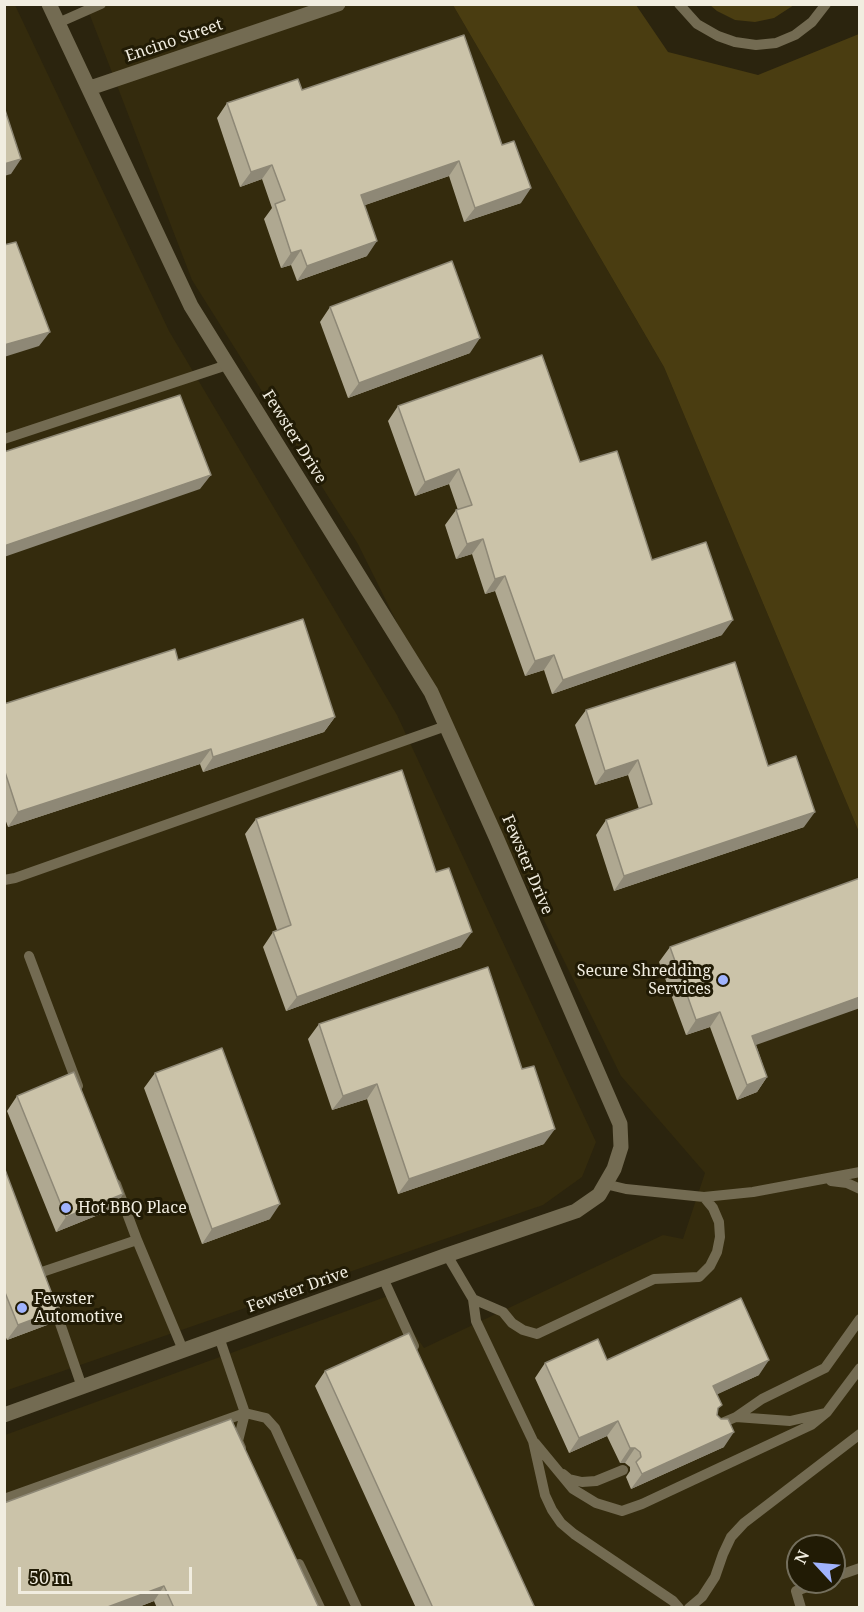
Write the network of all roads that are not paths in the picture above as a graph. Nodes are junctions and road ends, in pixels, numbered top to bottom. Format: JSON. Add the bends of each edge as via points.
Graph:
{"nodes":[{"id":1,"x":49,"y":4,"type":"edge"},
{"id":2,"x":101,"y":4,"type":"edge"},
{"id":3,"x":338,"y":4,"type":"edge"},
{"id":4,"x":679,"y":4,"type":"edge"},
{"id":5,"x":826,"y":4,"type":"edge"},
{"id":6,"x":58,"y":23,"type":"junction"},
{"id":7,"x":90,"y":88,"type":"junction"},
{"id":8,"x":228,"y":365,"type":"junction"},
{"id":9,"x":4,"y":439,"type":"edge"},
{"id":10,"x":446,"y":726,"type":"junction"},
{"id":11,"x":4,"y":880,"type":"edge"},
{"id":12,"x":29,"y":956,"type":"dead end"},
{"id":13,"x":84,"y":1102,"type":"edge"},
{"id":14,"x":860,"y":1172,"type":"edge"},
{"id":15,"x":112,"y":1176,"type":"edge"},
{"id":16,"x":825,"y":1180,"type":"junction"},
{"id":17,"x":605,"y":1184,"type":"junction"},
{"id":18,"x":860,"y":1189,"type":"edge"},
{"id":19,"x":704,"y":1197,"type":"junction"},
{"id":20,"x":137,"y":1240,"type":"junction"},
{"id":21,"x":447,"y":1255,"type":"junction"},
{"id":22,"x":383,"y":1278,"type":"junction"},
{"id":23,"x":473,"y":1299,"type":"junction"},
{"id":24,"x":860,"y":1319,"type":"edge"},
{"id":25,"x":219,"y":1337,"type":"junction"},
{"id":26,"x":183,"y":1350,"type":"junction"},
{"id":27,"x":418,"y":1354,"type":"edge"},
{"id":28,"x":860,"y":1368,"type":"edge"},
{"id":29,"x":82,"y":1387,"type":"junction"},
{"id":30,"x":827,"y":1412,"type":"junction"},
{"id":31,"x":245,"y":1413,"type":"junction"},
{"id":32,"x":4,"y":1415,"type":"edge"},
{"id":33,"x":736,"y":1417,"type":"junction"},
{"id":34,"x":714,"y":1427,"type":"edge"},
{"id":35,"x":860,"y":1434,"type":"edge"},
{"id":36,"x":533,"y":1441,"type":"junction"},
{"id":37,"x":248,"y":1462,"type":"edge"},
{"id":38,"x":623,"y":1470,"type":"dead end"},
{"id":39,"x":557,"y":1471,"type":"junction"},
{"id":40,"x":4,"y":1499,"type":"edge"},
{"id":41,"x":294,"y":1555,"type":"edge"},
{"id":42,"x":320,"y":1608,"type":"edge"},
{"id":43,"x":357,"y":1608,"type":"edge"},
{"id":44,"x":679,"y":1608,"type":"edge"},
{"id":45,"x":689,"y":1608,"type":"edge"}],
"edges":[{"from":1,"to":6,"type":"street","name":"Fewster Drive"},
{"from":2,"to":6,"type":"lane"},
{"from":3,"to":7,"type":"street","name":"Encino Street"},
{"from":4,"to":5,"type":"lane","via":[[697,24],[718,36],[756,45],[776,43],[795,35]]},
{"from":6,"to":7,"type":"street","name":"Fewster Drive"},
{"from":7,"to":8,"type":"street","name":"Fewster Drive","via":[[191,306]]},
{"from":8,"to":9,"type":"lane"},
{"from":8,"to":10,"type":"street","name":"Fewster Drive","via":[[431,692]]},
{"from":10,"to":11,"type":"lane"},
{"from":10,"to":17,"type":"street","name":"Fewster Drive","via":[[620,1124],[621,1147]]},
{"from":12,"to":13,"type":"lane"},
{"from":14,"to":16,"type":"lane"},
{"from":15,"to":20,"type":"lane"},
{"from":16,"to":18,"type":"lane"},
{"from":16,"to":19,"type":"lane"},
{"from":17,"to":19,"type":"lane","via":[[626,1190]]},
{"from":17,"to":21,"type":"street","name":"Fewster Drive","via":[[599,1195],[576,1211]]},
{"from":19,"to":23,"type":"lane","via":[[719,1222],[720,1237],[710,1266],[699,1276],[654,1279],[537,1334]]},
{"from":20,"to":26,"type":"lane"},
{"from":20,"to":29,"type":"lane","via":[[44,1278]]},
{"from":21,"to":22,"type":"street","name":"Fewster Drive"},
{"from":21,"to":23,"type":"lane"},
{"from":22,"to":25,"type":"street","name":"Fewster Drive"},
{"from":22,"to":27,"type":"lane"},
{"from":23,"to":36,"type":"lane","via":[[476,1322]]},
{"from":24,"to":33,"type":"lane","via":[[825,1368],[762,1399]]},
{"from":25,"to":26,"type":"street","name":"Fewster Drive"},
{"from":25,"to":31,"type":"lane"},
{"from":26,"to":29,"type":"street","name":"Fewster Drive"},
{"from":28,"to":30,"type":"lane"},
{"from":29,"to":32,"type":"street","name":"Fewster Drive"},
{"from":30,"to":33,"type":"lane","via":[[790,1421]]},
{"from":30,"to":39,"type":"lane","via":[[811,1425],[622,1511],[596,1503],[573,1489]]},
{"from":31,"to":37,"type":"lane","via":[[238,1441]]},
{"from":31,"to":40,"type":"lane"},
{"from":31,"to":43,"type":"lane","via":[[266,1418],[275,1428]]},
{"from":33,"to":34,"type":"lane"},
{"from":35,"to":45,"type":"lane","via":[[744,1523],[731,1537],[715,1577]]},
{"from":36,"to":39,"type":"lane"},
{"from":36,"to":44,"type":"lane","via":[[546,1495],[561,1523]]},
{"from":38,"to":39,"type":"lane","via":[[582,1482]]},
{"from":41,"to":42,"type":"lane"}]}
